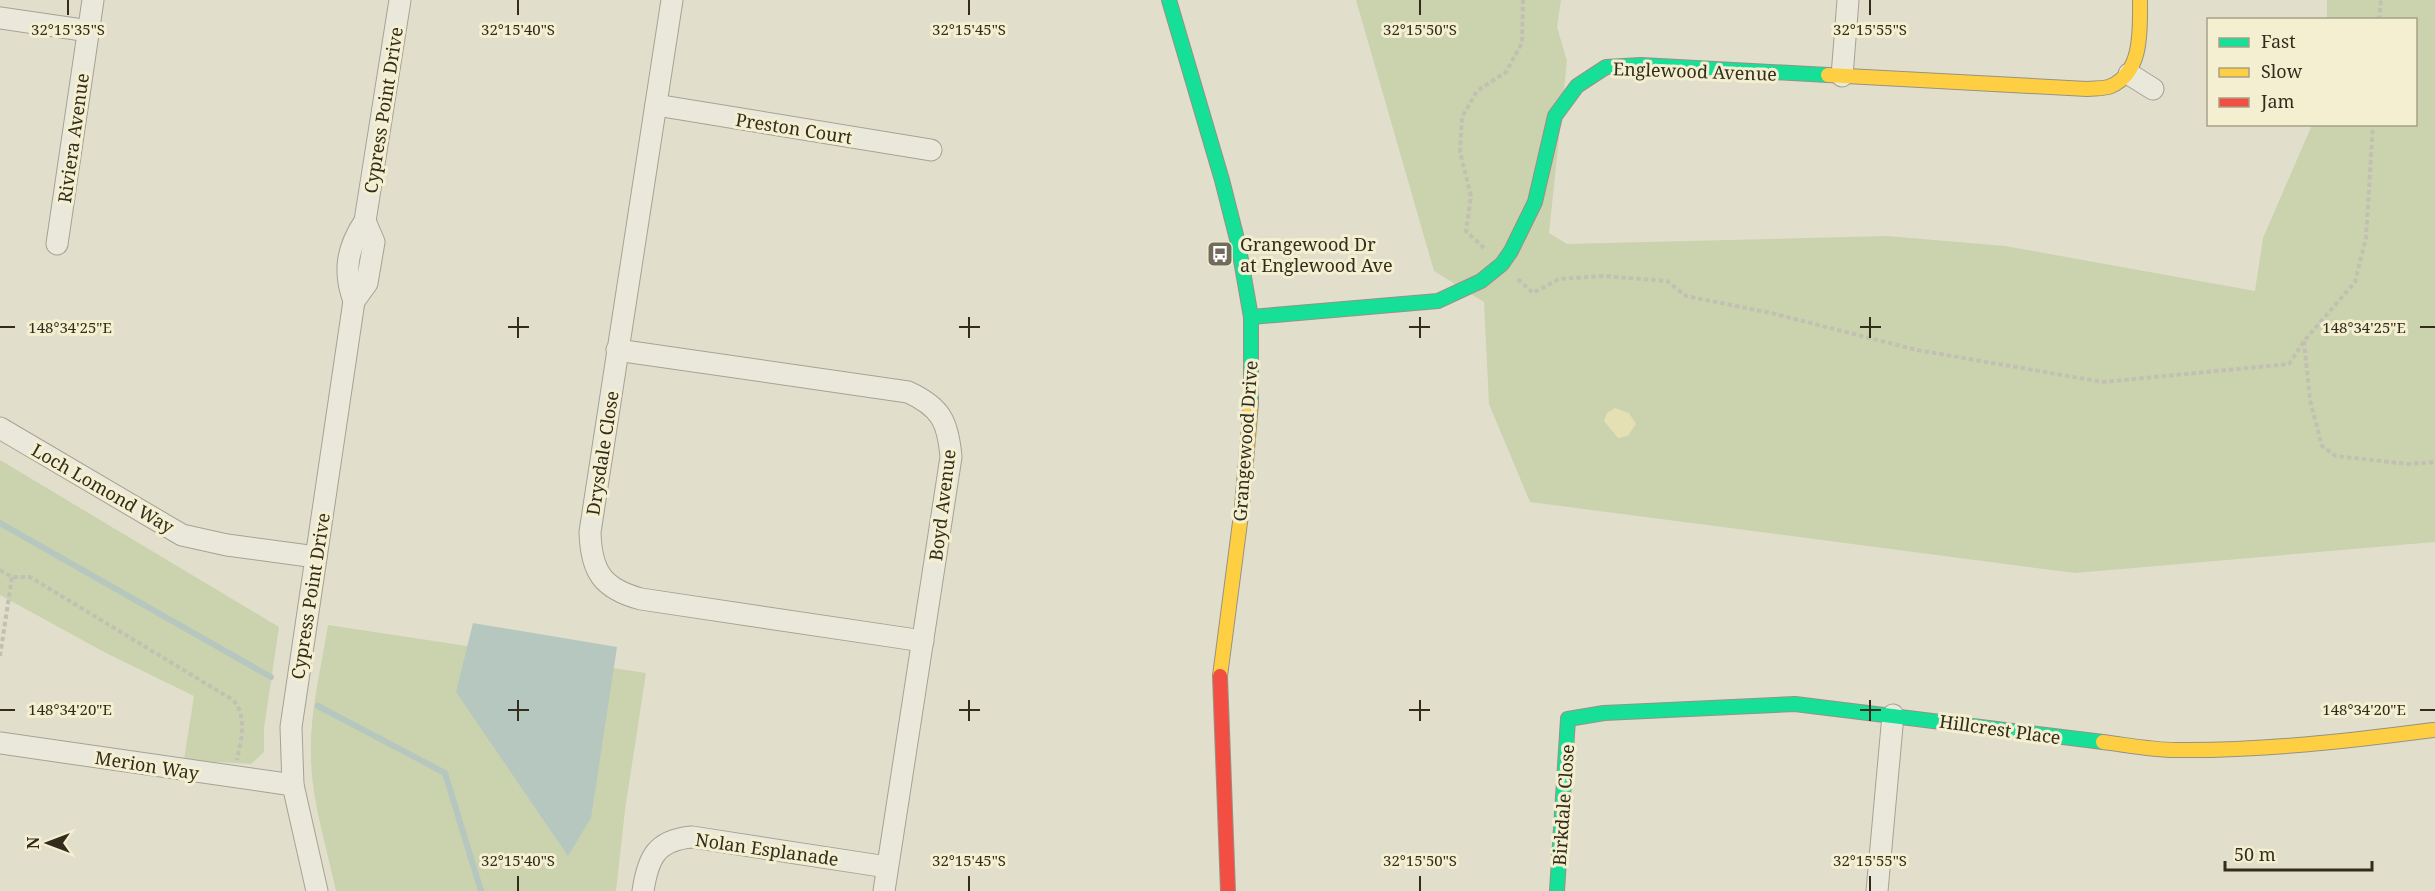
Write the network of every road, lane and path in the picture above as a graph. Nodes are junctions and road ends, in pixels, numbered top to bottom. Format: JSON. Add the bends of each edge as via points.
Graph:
{"nodes":[{"id":1,"x":93,"y":0,"type":"edge"},
{"id":2,"x":400,"y":0,"type":"edge"},
{"id":3,"x":672,"y":0,"type":"edge"},
{"id":4,"x":1168,"y":0,"type":"edge"},
{"id":5,"x":1523,"y":0,"type":"edge"},
{"id":6,"x":1848,"y":0,"type":"edge"},
{"id":7,"x":2140,"y":0,"type":"edge"},
{"id":8,"x":2381,"y":0,"type":"edge"},
{"id":9,"x":0,"y":18,"type":"edge"},
{"id":10,"x":2379,"y":18,"type":"edge"},
{"id":11,"x":89,"y":31,"type":"junction"},
{"id":12,"x":2129,"y":74,"type":"junction"},
{"id":13,"x":1842,"y":76,"type":"junction"},
{"id":14,"x":2152,"y":89,"type":"dead end"},
{"id":15,"x":656,"y":105,"type":"junction"},
{"id":16,"x":2373,"y":126,"type":"edge"},
{"id":17,"x":932,"y":150,"type":"dead end"},
{"id":18,"x":57,"y":244,"type":"dead end"},
{"id":19,"x":1502,"y":264,"type":"junction"},
{"id":20,"x":1251,"y":317,"type":"junction"},
{"id":21,"x":2304,"y":341,"type":"junction"},
{"id":22,"x":617,"y":350,"type":"junction"},
{"id":23,"x":0,"y":428,"type":"edge"},
{"id":24,"x":2435,"y":462,"type":"edge"},
{"id":25,"x":316,"y":557,"type":"junction"},
{"id":26,"x":0,"y":570,"type":"edge"},
{"id":27,"x":12,"y":577,"type":"junction"},
{"id":28,"x":923,"y":641,"type":"junction"},
{"id":29,"x":0,"y":656,"type":"edge"},
{"id":30,"x":1893,"y":715,"type":"junction"},
{"id":31,"x":1568,"y":719,"type":"joint"},
{"id":32,"x":2433,"y":730,"type":"dead end"},
{"id":33,"x":0,"y":743,"type":"edge"},
{"id":34,"x":234,"y":778,"type":"junction"},
{"id":35,"x":293,"y":785,"type":"junction"},
{"id":36,"x":887,"y":867,"type":"junction"},
{"id":37,"x":317,"y":891,"type":"edge"},
{"id":38,"x":643,"y":891,"type":"edge"},
{"id":39,"x":884,"y":891,"type":"edge"},
{"id":40,"x":1228,"y":891,"type":"edge"},
{"id":41,"x":1557,"y":891,"type":"edge"},
{"id":42,"x":1877,"y":891,"type":"edge"}],
"edges":[{"from":1,"to":11,"type":"street","name":"Riviera Avenue"},
{"from":2,"to":25,"type":"street","name":"Cypress Point Drive","via":[[365,221],[353,239],[346,280],[354,301]]},
{"from":3,"to":15,"type":"street","name":"Drysdale Close"},
{"from":4,"to":20,"type":"street","name":"Grangewood Drive","via":[[1222,180]]},
{"from":5,"to":19,"type":"path","via":[[1522,44],[1506,72],[1477,92],[1462,117],[1460,152],[1471,196],[1466,231]]},
{"from":6,"to":13,"type":"street"},
{"from":7,"to":12,"type":"street","via":[[2138,52]]},
{"from":8,"to":10,"type":"path"},
{"from":9,"to":11,"type":"street"},
{"from":11,"to":18,"type":"street","name":"Riviera Avenue"},
{"from":12,"to":13,"type":"street","name":"Englewood Avenue","via":[[2109,86],[2087,89]]},
{"from":12,"to":14,"type":"street"},
{"from":13,"to":19,"type":"street","name":"Englewood Avenue","via":[[1641,65],[1606,68],[1577,86],[1555,116],[1535,202]]},
{"from":15,"to":17,"type":"street","name":"Preston Court"},
{"from":15,"to":22,"type":"street","name":"Drysdale Close"},
{"from":16,"to":21,"type":"path","via":[[2366,238],[2355,282]]},
{"from":19,"to":20,"type":"street","name":"Englewood Avenue","via":[[1481,280],[1438,302]]},
{"from":19,"to":21,"type":"path","via":[[1533,294],[1559,279],[1603,276],[1666,281],[1686,296],[1771,312],[1917,350],[2103,382],[2289,363]]},
{"from":20,"to":40,"type":"street","name":"Grangewood Drive","via":[[1251,410],[1220,674]]},
{"from":21,"to":24,"type":"path","via":[[2310,400],[2322,446],[2336,456],[2408,464]]},
{"from":22,"to":28,"type":"street","name":"Drysdale Close","via":[[590,532],[590,550],[602,579],[612,588],[641,599]]},
{"from":22,"to":28,"type":"street","name":"Boyd Avenue","via":[[908,392],[927,400],[942,416],[951,458]]},
{"from":23,"to":25,"type":"street","name":"Loch Lomond Way","via":[[182,535]]},
{"from":25,"to":35,"type":"street","name":"Cypress Point Drive","via":[[291,727]]},
{"from":26,"to":27,"type":"path"},
{"from":27,"to":29,"type":"path"},
{"from":27,"to":34,"type":"path","via":[[30,577],[233,700],[242,718]]},
{"from":28,"to":36,"type":"street","name":"Boyd Avenue"},
{"from":30,"to":31,"type":"street","name":"Hillcrest Place","via":[[1795,704],[1604,713]]},
{"from":30,"to":32,"type":"street","name":"Hillcrest Place","via":[[2174,750],[2339,742]]},
{"from":30,"to":42,"type":"street"},
{"from":31,"to":41,"type":"street","name":"Birkdale Close"},
{"from":33,"to":34,"type":"street","name":"Merion Way"},
{"from":34,"to":35,"type":"street","name":"Merion Way"},
{"from":35,"to":37,"type":"street","name":"Cypress Point Drive"},
{"from":36,"to":38,"type":"street","name":"Nolan Esplanade","via":[[678,838],[652,856]]},
{"from":36,"to":39,"type":"street","name":"Boyd Avenue"}]}
